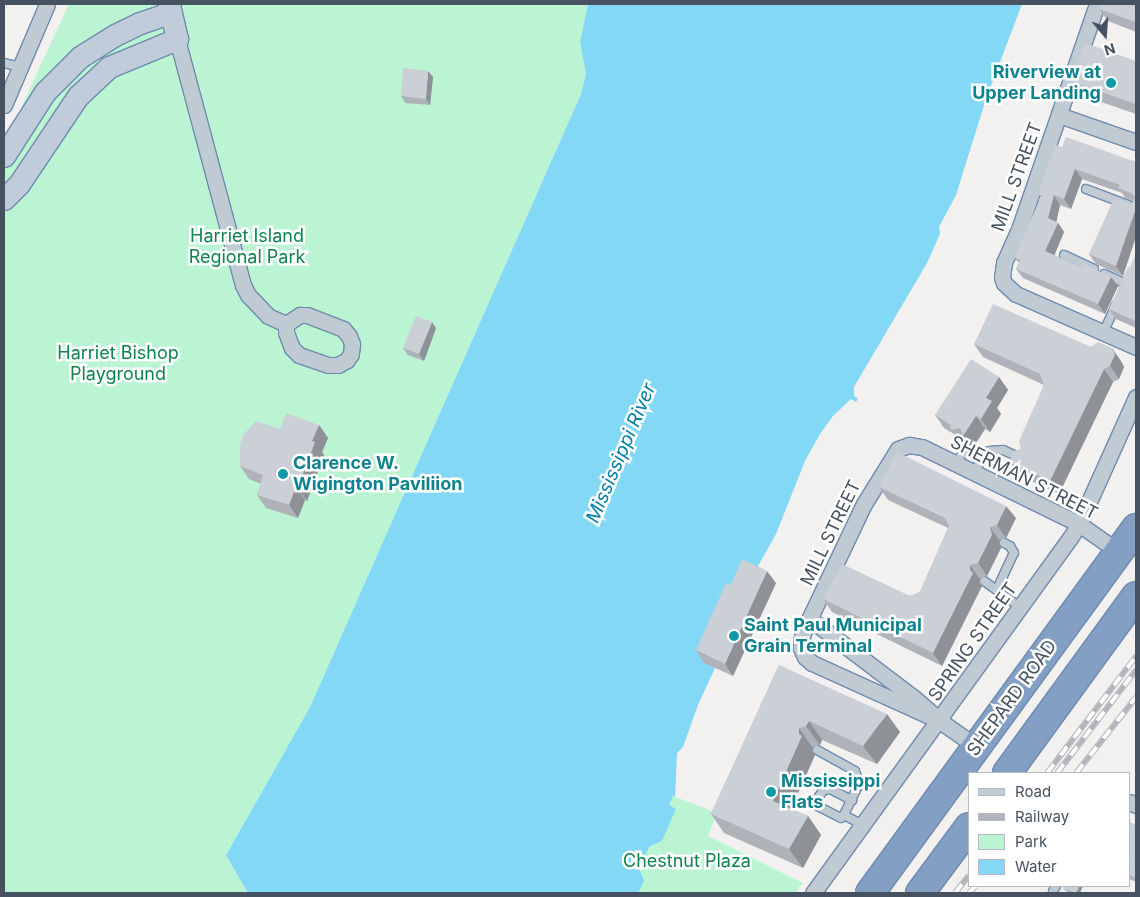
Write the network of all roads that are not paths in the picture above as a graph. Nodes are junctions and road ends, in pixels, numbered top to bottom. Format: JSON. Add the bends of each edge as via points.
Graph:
{"nodes":[{"id":1,"x":47,"y":4,"type":"edge"},
{"id":2,"x":1097,"y":4,"type":"edge"},
{"id":3,"x":169,"y":8,"type":"edge"},
{"id":4,"x":177,"y":39,"type":"junction"},
{"id":5,"x":4,"y":63,"type":"edge"},
{"id":6,"x":20,"y":67,"type":"junction"},
{"id":7,"x":5,"y":101,"type":"edge"},
{"id":8,"x":1059,"y":114,"type":"junction"},
{"id":9,"x":1136,"y":142,"type":"edge"},
{"id":10,"x":4,"y":156,"type":"edge"},
{"id":11,"x":1086,"y":189,"type":"dead end"},
{"id":12,"x":4,"y":199,"type":"edge"},
{"id":13,"x":1136,"y":208,"type":"edge"},
{"id":14,"x":1064,"y":255,"type":"dead end"},
{"id":15,"x":1129,"y":276,"type":"edge"},
{"id":16,"x":1126,"y":284,"type":"junction"},
{"id":17,"x":286,"y":324,"type":"dead end"},
{"id":18,"x":1103,"y":333,"type":"junction"},
{"id":19,"x":1136,"y":347,"type":"edge"},
{"id":20,"x":1136,"y":397,"type":"edge"},
{"id":21,"x":909,"y":445,"type":"joint"},
{"id":22,"x":967,"y":446,"type":"edge"},
{"id":23,"x":1025,"y":460,"type":"edge"},
{"id":24,"x":956,"y":464,"type":"junction"},
{"id":25,"x":973,"y":472,"type":"junction"},
{"id":26,"x":1079,"y":524,"type":"junction"},
{"id":27,"x":1136,"y":528,"type":"edge"},
{"id":28,"x":1004,"y":542,"type":"dead end"},
{"id":29,"x":1119,"y":552,"type":"junction"},
{"id":30,"x":984,"y":582,"type":"dead end"},
{"id":31,"x":997,"y":589,"type":"junction"},
{"id":32,"x":1136,"y":596,"type":"edge"},
{"id":33,"x":1020,"y":607,"type":"junction"},
{"id":34,"x":810,"y":620,"type":"junction"},
{"id":35,"x":940,"y":721,"type":"junction"},
{"id":36,"x":977,"y":747,"type":"junction"},
{"id":37,"x":817,"y":750,"type":"dead end"},
{"id":38,"x":1008,"y":772,"type":"edge"},
{"id":39,"x":852,"y":800,"type":"junction"},
{"id":40,"x":844,"y":815,"type":"junction"},
{"id":41,"x":862,"y":826,"type":"junction"},
{"id":42,"x":968,"y":827,"type":"edge"},
{"id":43,"x":812,"y":893,"type":"edge"},
{"id":44,"x":870,"y":893,"type":"edge"},
{"id":45,"x":920,"y":893,"type":"edge"}],
"edges":[{"from":1,"to":6,"type":"street"},
{"from":2,"to":8,"type":"street","name":"MILL STREET"},
{"from":3,"to":4,"type":"street"},
{"from":3,"to":10,"type":"street","via":[[80,57],[45,92]]},
{"from":4,"to":12,"type":"street","via":[[109,67],[78,96],[19,184]]},
{"from":4,"to":17,"type":"street","via":[[243,285],[248,296],[268,316]]},
{"from":5,"to":6,"type":"lane"},
{"from":6,"to":7,"type":"street"},
{"from":8,"to":9,"type":"street"},
{"from":8,"to":18,"type":"street","name":"MILL STREET","via":[[1004,263],[1002,277],[1016,294]]},
{"from":11,"to":13,"type":"lane"},
{"from":14,"to":16,"type":"lane"},
{"from":15,"to":16,"type":"lane"},
{"from":16,"to":18,"type":"lane"},
{"from":18,"to":19,"type":"street"},
{"from":20,"to":26,"type":"street","name":"SPRING STREET"},
{"from":21,"to":24,"type":"street","name":"SHERMAN STREET","via":[[922,447]]},
{"from":21,"to":34,"type":"street","name":"MILL STREET","via":[[898,449],[890,459],[864,504]]},
{"from":22,"to":24,"type":"lane"},
{"from":23,"to":25,"type":"lane","via":[[1003,450],[990,451]]},
{"from":24,"to":25,"type":"street","name":"SHERMAN STREET"},
{"from":25,"to":26,"type":"street","name":"SHERMAN STREET"},
{"from":26,"to":29,"type":"street","name":"SHERMAN STREET"},
{"from":26,"to":33,"type":"street","name":"SPRING STREET"},
{"from":27,"to":29,"type":"highway","name":"SHEPARD ROAD"},
{"from":28,"to":31,"type":"lane","via":[[1014,553]]},
{"from":29,"to":36,"type":"highway","name":"SHEPARD ROAD"},
{"from":30,"to":31,"type":"lane"},
{"from":31,"to":33,"type":"lane"},
{"from":32,"to":38,"type":"highway"},
{"from":33,"to":35,"type":"street","name":"SPRING STREET"},
{"from":34,"to":35,"type":"street"},
{"from":34,"to":35,"type":"street","name":"MILL STREET","via":[[801,648],[812,663]]},
{"from":35,"to":36,"type":"street"},
{"from":35,"to":41,"type":"street","name":"SPRING STREET"},
{"from":36,"to":44,"type":"highway","name":"SHEPARD ROAD"},
{"from":37,"to":39,"type":"lane","via":[[855,770],[858,782]]},
{"from":39,"to":40,"type":"lane"},
{"from":39,"to":40,"type":"lane","via":[[830,788],[824,790],[813,804],[842,818]]},
{"from":40,"to":41,"type":"lane"},
{"from":41,"to":43,"type":"street","name":"SPRING STREET"},
{"from":42,"to":45,"type":"highway"}]}
